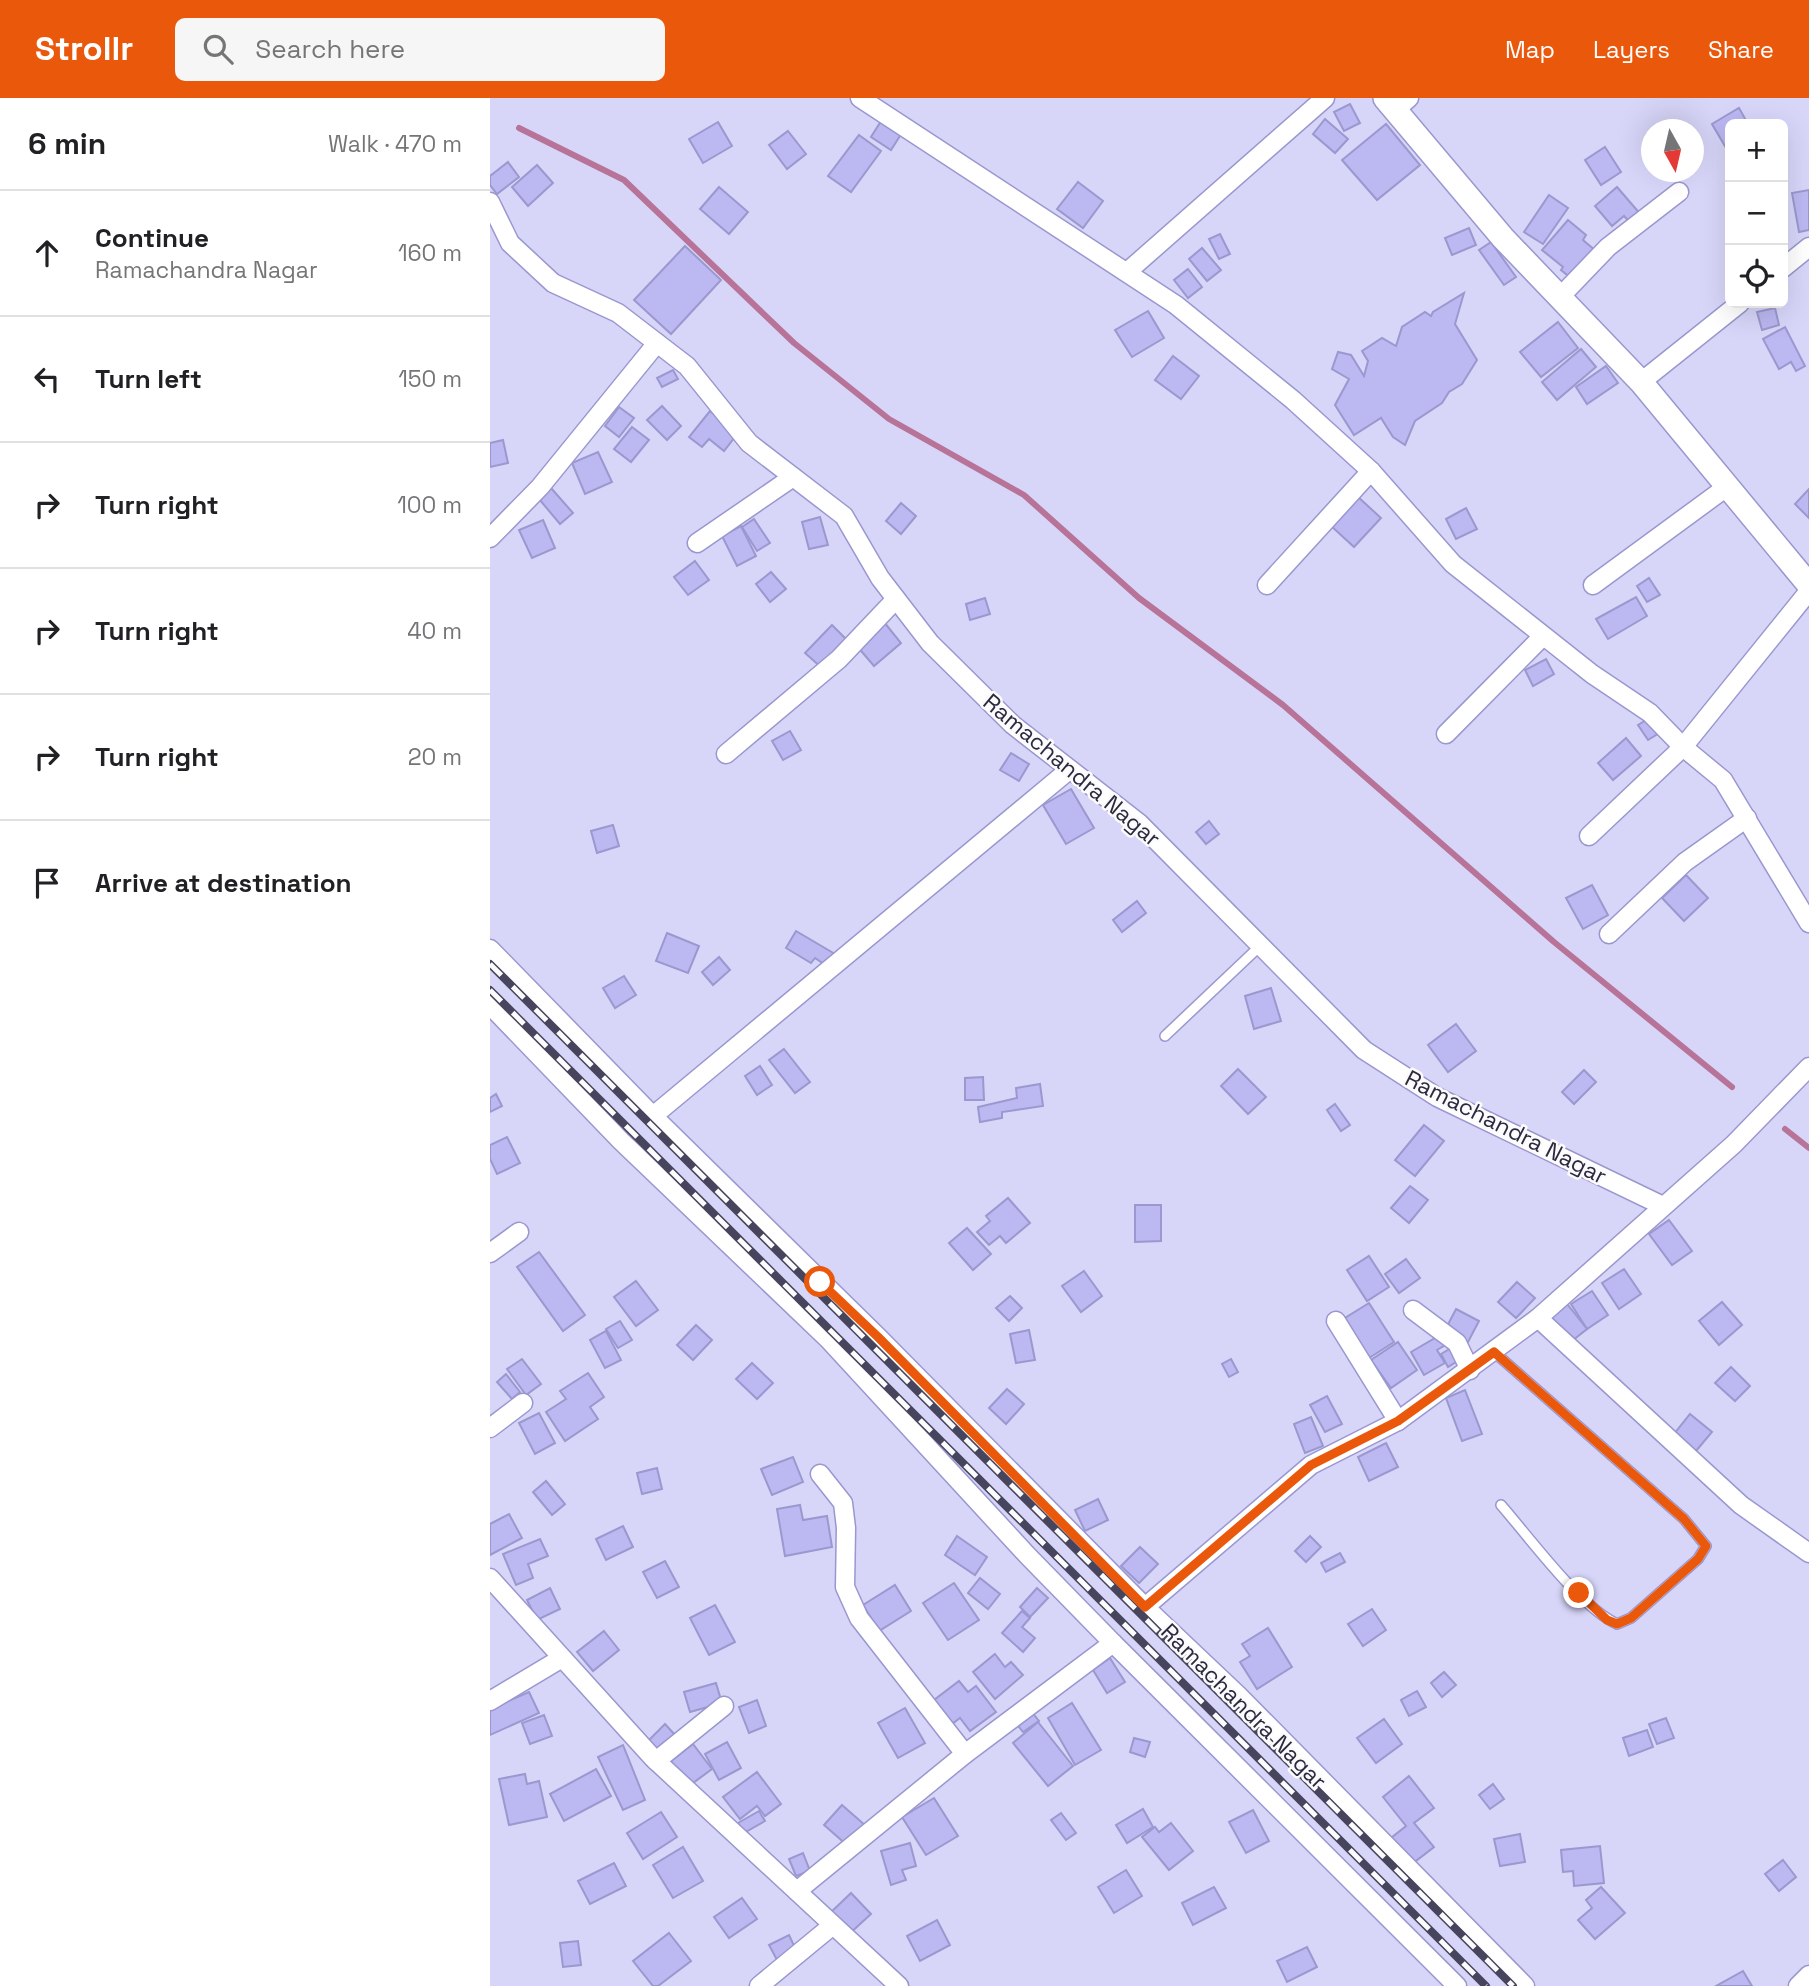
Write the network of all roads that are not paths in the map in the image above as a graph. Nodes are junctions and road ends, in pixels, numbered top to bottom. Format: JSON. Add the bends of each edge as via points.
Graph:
{"nodes":[{"id":1,"x":860,"y":98,"type":"edge"},
{"id":2,"x":1325,"y":98,"type":"edge"},
{"id":3,"x":1396,"y":102,"type":"edge"},
{"id":4,"x":1679,"y":192,"type":"dead end"},
{"id":5,"x":490,"y":202,"type":"edge"},
{"id":6,"x":1809,"y":247,"type":"edge"},
{"id":7,"x":1788,"y":264,"type":"edge"},
{"id":8,"x":1127,"y":272,"type":"junction"},
{"id":9,"x":1560,"y":297,"type":"junction"},
{"id":10,"x":1734,"y":308,"type":"edge"},
{"id":11,"x":657,"y":343,"type":"junction"},
{"id":12,"x":1641,"y":382,"type":"junction"},
{"id":13,"x":1371,"y":471,"type":"junction"},
{"id":14,"x":793,"y":477,"type":"junction"},
{"id":15,"x":1728,"y":486,"type":"junction"},
{"id":16,"x":490,"y":538,"type":"edge"},
{"id":17,"x":697,"y":543,"type":"dead end"},
{"id":18,"x":1267,"y":585,"type":"dead end"},
{"id":19,"x":1593,"y":585,"type":"dead end"},
{"id":20,"x":1809,"y":585,"type":"edge"},
{"id":21,"x":1809,"y":591,"type":"edge"},
{"id":22,"x":896,"y":599,"type":"junction"},
{"id":23,"x":1543,"y":636,"type":"junction"},
{"id":24,"x":1446,"y":734,"type":"dead end"},
{"id":25,"x":1683,"y":747,"type":"junction"},
{"id":26,"x":726,"y":754,"type":"dead end"},
{"id":27,"x":1069,"y":770,"type":"junction"},
{"id":28,"x":1747,"y":818,"type":"junction"},
{"id":29,"x":1589,"y":836,"type":"dead end"},
{"id":30,"x":1809,"y":923,"type":"edge"},
{"id":31,"x":1609,"y":934,"type":"dead end"},
{"id":32,"x":1260,"y":946,"type":"junction"},
{"id":33,"x":490,"y":949,"type":"edge"},
{"id":34,"x":490,"y":1005,"type":"edge"},
{"id":35,"x":1165,"y":1036,"type":"dead end"},
{"id":36,"x":1809,"y":1067,"type":"edge"},
{"id":37,"x":653,"y":1116,"type":"junction"},
{"id":38,"x":1663,"y":1206,"type":"junction"},
{"id":39,"x":519,"y":1232,"type":"dead end"},
{"id":40,"x":490,"y":1253,"type":"edge"},
{"id":41,"x":1413,"y":1310,"type":"dead end"},
{"id":42,"x":1538,"y":1318,"type":"junction"},
{"id":43,"x":1336,"y":1321,"type":"dead end"},
{"id":44,"x":1494,"y":1352,"type":"junction"},
{"id":45,"x":1469,"y":1370,"type":"junction"},
{"id":46,"x":523,"y":1404,"type":"dead end"},
{"id":47,"x":1398,"y":1421,"type":"junction"},
{"id":48,"x":490,"y":1428,"type":"edge"},
{"id":49,"x":820,"y":1474,"type":"dead end"},
{"id":50,"x":1501,"y":1505,"type":"dead end"},
{"id":51,"x":1809,"y":1553,"type":"edge"},
{"id":52,"x":491,"y":1581,"type":"edge"},
{"id":53,"x":1145,"y":1607,"type":"junction"},
{"id":54,"x":1113,"y":1643,"type":"junction"},
{"id":55,"x":562,"y":1658,"type":"junction"},
{"id":56,"x":490,"y":1701,"type":"edge"},
{"id":57,"x":724,"y":1706,"type":"dead end"},
{"id":58,"x":965,"y":1754,"type":"junction"},
{"id":59,"x":656,"y":1761,"type":"junction"},
{"id":60,"x":797,"y":1891,"type":"junction"},
{"id":61,"x":833,"y":1925,"type":"junction"},
{"id":62,"x":1809,"y":1975,"type":"edge"},
{"id":63,"x":759,"y":1986,"type":"edge"},
{"id":64,"x":899,"y":1986,"type":"edge"},
{"id":65,"x":1457,"y":1986,"type":"edge"},
{"id":66,"x":1525,"y":1986,"type":"edge"},
{"id":67,"x":1798,"y":1986,"type":"edge"}],
"edges":[{"from":1,"to":8,"type":"street"},
{"from":2,"to":8,"type":"street"},
{"from":3,"to":9,"type":"street","via":[[1503,238]]},
{"from":4,"to":9,"type":"street","via":[[1608,247]]},
{"from":5,"to":11,"type":"street","name":"Ramachandra Nagar","via":[[510,243],[553,283],[618,313]]},
{"from":6,"to":7,"type":"street"},
{"from":8,"to":13,"type":"street","via":[[1187,313]]},
{"from":9,"to":12,"type":"street"},
{"from":10,"to":12,"type":"street"},
{"from":11,"to":14,"type":"street","name":"Ramachandra Nagar","via":[[687,366],[749,443]]},
{"from":11,"to":16,"type":"street","via":[[540,487]]},
{"from":12,"to":15,"type":"street"},
{"from":13,"to":18,"type":"street"},
{"from":13,"to":23,"type":"street","via":[[1452,564]]},
{"from":14,"to":17,"type":"street"},
{"from":14,"to":22,"type":"street","name":"Ramachandra Nagar","via":[[845,516]]},
{"from":15,"to":19,"type":"street"},
{"from":15,"to":20,"type":"street"},
{"from":21,"to":25,"type":"street"},
{"from":22,"to":26,"type":"street","via":[[831,667]]},
{"from":22,"to":27,"type":"street","name":"Ramachandra Nagar","via":[[930,643],[1013,725]]},
{"from":23,"to":24,"type":"street"},
{"from":23,"to":25,"type":"street","via":[[1650,713]]},
{"from":25,"to":28,"type":"street","via":[[1723,780]]},
{"from":25,"to":29,"type":"street"},
{"from":27,"to":32,"type":"street","name":"Ramachandra Nagar","via":[[1139,823]]},
{"from":27,"to":37,"type":"street"},
{"from":28,"to":30,"type":"street"},
{"from":28,"to":31,"type":"street","via":[[1685,862]]},
{"from":32,"to":35,"type":"lane"},
{"from":32,"to":38,"type":"street","name":"Ramachandra Nagar","via":[[1364,1050],[1437,1097]]},
{"from":33,"to":37,"type":"street","name":"Ramachandra Nagar"},
{"from":34,"to":54,"type":"street","via":[[621,1141],[828,1339]]},
{"from":36,"to":38,"type":"street","via":[[1734,1144]]},
{"from":37,"to":53,"type":"street","name":"Ramachandra Nagar"},
{"from":38,"to":42,"type":"street"},
{"from":39,"to":40,"type":"street"},
{"from":41,"to":45,"type":"street","via":[[1457,1343]]},
{"from":42,"to":44,"type":"street"},
{"from":42,"to":51,"type":"street","via":[[1741,1505]]},
{"from":43,"to":47,"type":"street"},
{"from":44,"to":45,"type":"street"},
{"from":44,"to":50,"type":"lane","via":[[1684,1519],[1706,1546],[1631,1618],[1617,1624],[1579,1593]]},
{"from":45,"to":47,"type":"street"},
{"from":46,"to":48,"type":"street"},
{"from":47,"to":53,"type":"street","via":[[1311,1465]]},
{"from":49,"to":58,"type":"street","via":[[843,1503],[847,1598]]},
{"from":52,"to":55,"type":"street"},
{"from":53,"to":66,"type":"street","name":"Ramachandra Nagar"},
{"from":54,"to":58,"type":"street"},
{"from":54,"to":65,"type":"street"},
{"from":55,"to":56,"type":"street"},
{"from":55,"to":59,"type":"street"},
{"from":57,"to":59,"type":"street"},
{"from":58,"to":60,"type":"street"},
{"from":59,"to":60,"type":"street"},
{"from":60,"to":61,"type":"street"},
{"from":61,"to":63,"type":"street"},
{"from":61,"to":64,"type":"street"},
{"from":62,"to":67,"type":"street"}]}
